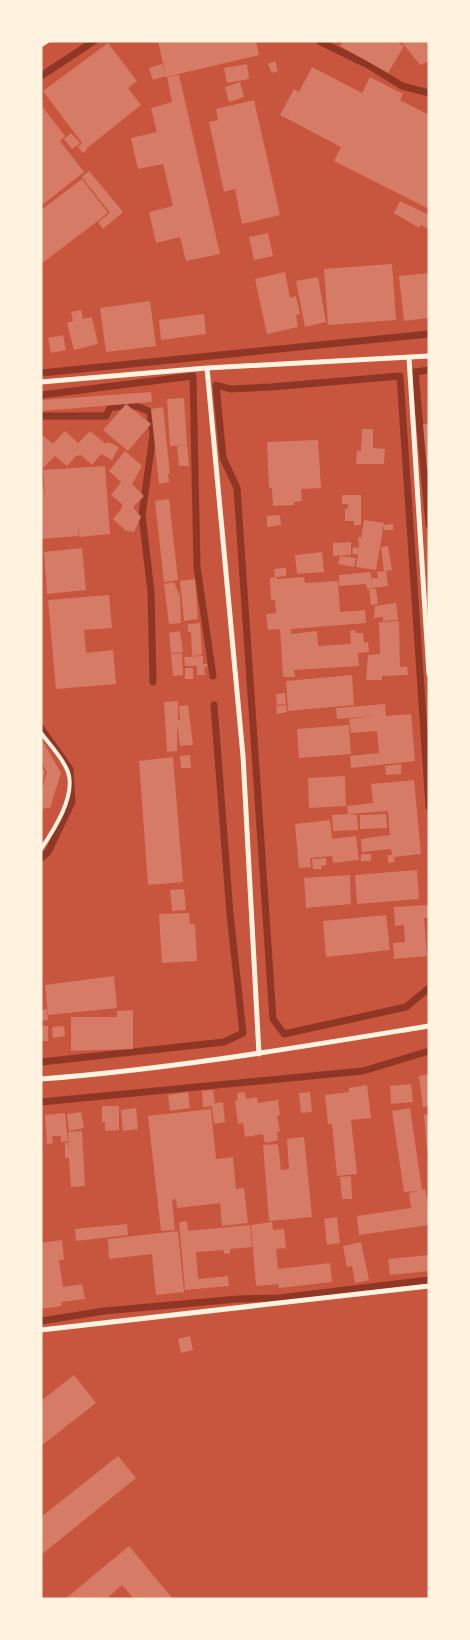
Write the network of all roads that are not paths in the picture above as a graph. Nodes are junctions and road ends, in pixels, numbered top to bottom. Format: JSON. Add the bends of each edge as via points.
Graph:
{"nodes":[{"id":1,"x":47,"y":41,"type":"edge"},
{"id":2,"x":41,"y":45,"type":"edge"},
{"id":3,"x":429,"y":356,"type":"edge"},
{"id":4,"x":409,"y":358,"type":"junction"},
{"id":5,"x":207,"y":368,"type":"junction"},
{"id":6,"x":41,"y":382,"type":"edge"},
{"id":7,"x":429,"y":674,"type":"edge"},
{"id":8,"x":41,"y":733,"type":"edge"},
{"id":9,"x":41,"y":848,"type":"edge"},
{"id":10,"x":429,"y":1026,"type":"edge"},
{"id":11,"x":259,"y":1054,"type":"junction"},
{"id":12,"x":41,"y":1079,"type":"edge"},
{"id":13,"x":429,"y":1286,"type":"edge"},
{"id":14,"x":41,"y":1330,"type":"edge"}],
"edges":[{"from":1,"to":2,"type":"street"},
{"from":3,"to":4,"type":"street"},
{"from":4,"to":5,"type":"street"},
{"from":4,"to":7,"type":"street"},
{"from":5,"to":6,"type":"street"},
{"from":5,"to":11,"type":"street","via":[[242,756]]},
{"from":8,"to":9,"type":"lane","via":[[68,773],[69,792],[62,813]]},
{"from":10,"to":11,"type":"street"},
{"from":11,"to":12,"type":"street","via":[[118,1073]]},
{"from":13,"to":14,"type":"street"}]}
